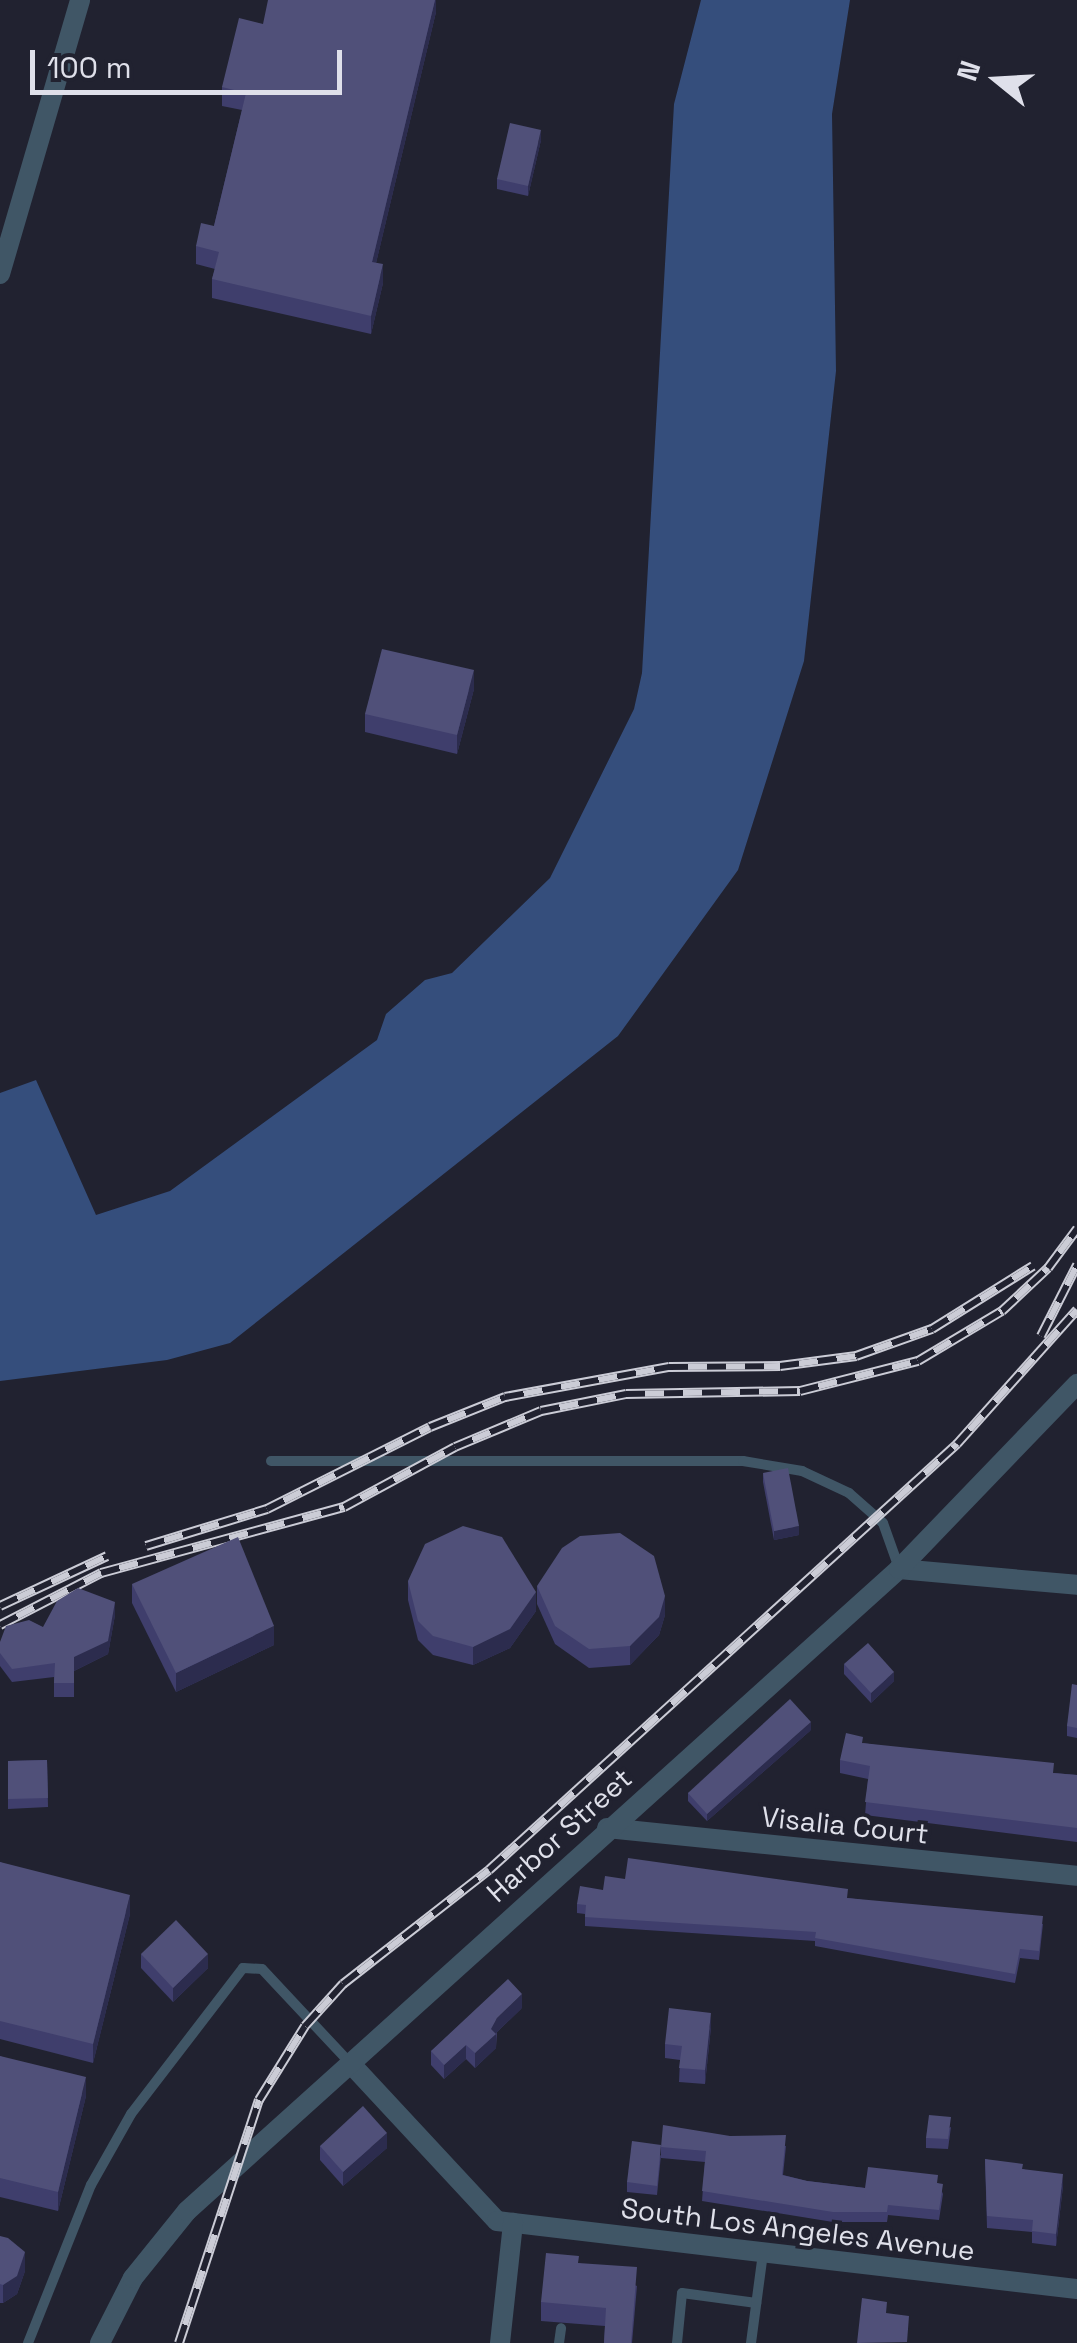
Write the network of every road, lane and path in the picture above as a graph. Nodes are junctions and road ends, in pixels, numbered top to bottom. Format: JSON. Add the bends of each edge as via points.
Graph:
{"nodes":[{"id":1,"x":80,"y":0,"type":"edge"},
{"id":2,"x":0,"y":274,"type":"edge"},
{"id":3,"x":1077,"y":1384,"type":"edge"},
{"id":4,"x":271,"y":1461,"type":"dead end"},
{"id":5,"x":899,"y":1569,"type":"junction"},
{"id":6,"x":1077,"y":1586,"type":"edge"},
{"id":7,"x":607,"y":1828,"type":"junction"},
{"id":8,"x":1077,"y":1876,"type":"edge"},
{"id":9,"x":350,"y":2064,"type":"junction"},
{"id":10,"x":513,"y":2223,"type":"junction"},
{"id":11,"x":764,"y":2252,"type":"junction"},
{"id":12,"x":1077,"y":2289,"type":"edge"},
{"id":13,"x":756,"y":2303,"type":"junction"},
{"id":14,"x":561,"y":2328,"type":"dead end"},
{"id":15,"x":28,"y":2343,"type":"edge"},
{"id":16,"x":100,"y":2343,"type":"edge"},
{"id":17,"x":500,"y":2343,"type":"edge"},
{"id":18,"x":559,"y":2343,"type":"edge"},
{"id":19,"x":677,"y":2343,"type":"edge"},
{"id":20,"x":750,"y":2343,"type":"edge"}],
"edges":[{"from":1,"to":2,"type":"street"},
{"from":3,"to":5,"type":"street","name":"Harbor Street"},
{"from":4,"to":5,"type":"lane","via":[[743,1461],[802,1471],[849,1493],[884,1523]]},
{"from":5,"to":6,"type":"street"},
{"from":5,"to":7,"type":"street","name":"Harbor Street"},
{"from":7,"to":8,"type":"street","name":"Visalia Court"},
{"from":7,"to":9,"type":"street","name":"Harbor Street"},
{"from":9,"to":10,"type":"street","via":[[497,2221]]},
{"from":9,"to":15,"type":"lane","via":[[262,1969],[244,1968],[131,2114],[91,2184]]},
{"from":9,"to":16,"type":"street","name":"Harbor Street","via":[[155,2246]]},
{"from":10,"to":11,"type":"street","name":"South Los Angeles Avenue"},
{"from":10,"to":17,"type":"street"},
{"from":11,"to":12,"type":"street","name":"South Los Angeles Avenue"},
{"from":11,"to":13,"type":"lane"},
{"from":13,"to":19,"type":"lane","via":[[682,2293]]},
{"from":13,"to":20,"type":"lane"},
{"from":14,"to":18,"type":"lane"}]}
